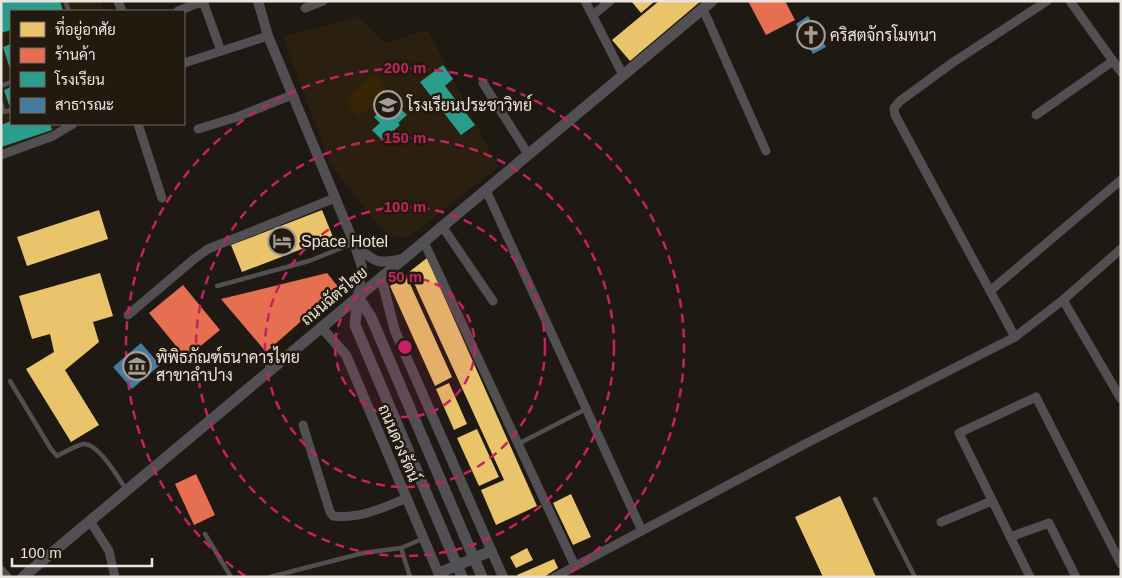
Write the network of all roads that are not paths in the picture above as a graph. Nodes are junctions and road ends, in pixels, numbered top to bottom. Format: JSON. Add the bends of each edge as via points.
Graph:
{"nodes":[{"id":1,"x":258,"y":1,"type":"edge"},
{"id":2,"x":323,"y":1,"type":"edge"},
{"id":3,"x":585,"y":1,"type":"edge"},
{"id":4,"x":610,"y":1,"type":"edge"},
{"id":5,"x":1047,"y":1,"type":"edge"},
{"id":6,"x":1070,"y":1,"type":"edge"},
{"id":7,"x":707,"y":5,"type":"edge"},
{"id":8,"x":305,"y":8,"type":"dead end"},
{"id":9,"x":180,"y":10,"type":"edge"},
{"id":10,"x":593,"y":15,"type":"junction"},
{"id":11,"x":268,"y":36,"type":"junction"},
{"id":12,"x":221,"y":51,"type":"junction"},
{"id":13,"x":1113,"y":61,"type":"junction"},
{"id":14,"x":185,"y":64,"type":"edge"},
{"id":15,"x":1121,"y":72,"type":"edge"},
{"id":16,"x":623,"y":75,"type":"junction"},
{"id":17,"x":483,"y":83,"type":"dead end"},
{"id":18,"x":292,"y":95,"type":"junction"},
{"id":19,"x":1,"y":103,"type":"edge"},
{"id":20,"x":10,"y":110,"type":"edge"},
{"id":21,"x":1036,"y":115,"type":"dead end"},
{"id":22,"x":71,"y":125,"type":"edge"},
{"id":23,"x":138,"y":125,"type":"edge"},
{"id":24,"x":198,"y":128,"type":"dead end"},
{"id":25,"x":766,"y":151,"type":"dead end"},
{"id":26,"x":528,"y":154,"type":"junction"},
{"id":27,"x":1,"y":155,"type":"edge"},
{"id":28,"x":1121,"y":180,"type":"edge"},
{"id":29,"x":486,"y":190,"type":"junction"},
{"id":30,"x":162,"y":198,"type":"dead end"},
{"id":31,"x":335,"y":198,"type":"junction"},
{"id":32,"x":442,"y":226,"type":"junction"},
{"id":33,"x":424,"y":242,"type":"junction"},
{"id":34,"x":354,"y":243,"type":"junction"},
{"id":35,"x":1121,"y":248,"type":"edge"},
{"id":36,"x":405,"y":258,"type":"junction"},
{"id":37,"x":381,"y":277,"type":"junction"},
{"id":38,"x":217,"y":286,"type":"dead end"},
{"id":39,"x":990,"y":291,"type":"junction"},
{"id":40,"x":358,"y":296,"type":"junction"},
{"id":41,"x":1064,"y":300,"type":"junction"},
{"id":42,"x":493,"y":301,"type":"dead end"},
{"id":43,"x":128,"y":315,"type":"dead end"},
{"id":44,"x":321,"y":327,"type":"junction"},
{"id":45,"x":1014,"y":337,"type":"junction"},
{"id":46,"x":10,"y":382,"type":"dead end"},
{"id":47,"x":1121,"y":399,"type":"edge"},
{"id":48,"x":586,"y":409,"type":"junction"},
{"id":49,"x":303,"y":424,"type":"dead end"},
{"id":50,"x":518,"y":444,"type":"junction"},
{"id":51,"x":127,"y":490,"type":"junction"},
{"id":52,"x":407,"y":498,"type":"junction"},
{"id":53,"x":875,"y":499,"type":"dead end"},
{"id":54,"x":992,"y":501,"type":"junction"},
{"id":55,"x":90,"y":521,"type":"junction"},
{"id":56,"x":941,"y":522,"type":"dead end"},
{"id":57,"x":642,"y":531,"type":"junction"},
{"id":58,"x":205,"y":534,"type":"dead end"},
{"id":59,"x":1010,"y":537,"type":"junction"},
{"id":60,"x":424,"y":538,"type":"junction"},
{"id":61,"x":401,"y":548,"type":"junction"},
{"id":62,"x":492,"y":551,"type":"junction"},
{"id":63,"x":474,"y":559,"type":"junction"},
{"id":64,"x":1121,"y":564,"type":"edge"},
{"id":65,"x":458,"y":565,"type":"junction"},
{"id":66,"x":575,"y":566,"type":"junction"},
{"id":67,"x":1,"y":570,"type":"edge"},
{"id":68,"x":439,"y":575,"type":"edge"},
{"id":69,"x":7,"y":577,"type":"edge"},
{"id":70,"x":23,"y":577,"type":"edge"},
{"id":71,"x":115,"y":577,"type":"edge"},
{"id":72,"x":230,"y":577,"type":"edge"},
{"id":73,"x":270,"y":577,"type":"edge"},
{"id":74,"x":410,"y":577,"type":"edge"},
{"id":75,"x":462,"y":577,"type":"edge"},
{"id":76,"x":482,"y":577,"type":"edge"},
{"id":77,"x":503,"y":577,"type":"edge"},
{"id":78,"x":555,"y":577,"type":"edge"},
{"id":79,"x":915,"y":577,"type":"edge"},
{"id":80,"x":1030,"y":577,"type":"edge"},
{"id":81,"x":1076,"y":577,"type":"edge"}],
"edges":[{"from":1,"to":11,"type":"street"},
{"from":2,"to":8,"type":"street"},
{"from":3,"to":10,"type":"street"},
{"from":4,"to":10,"type":"street"},
{"from":5,"to":39,"type":"street","via":[[952,63],[894,108]]},
{"from":6,"to":13,"type":"street"},
{"from":7,"to":16,"type":"main road","name":"ถนนฉัตรไชย"},
{"from":7,"to":25,"type":"street"},
{"from":9,"to":12,"type":"street","via":[[204,4]]},
{"from":10,"to":16,"type":"street"},
{"from":11,"to":12,"type":"street"},
{"from":11,"to":18,"type":"street"},
{"from":12,"to":14,"type":"street"},
{"from":13,"to":15,"type":"street"},
{"from":13,"to":21,"type":"street"},
{"from":16,"to":26,"type":"main road","name":"ถนนฉัตรไชย"},
{"from":17,"to":26,"type":"street"},
{"from":18,"to":24,"type":"street","via":[[237,117]]},
{"from":18,"to":31,"type":"street"},
{"from":19,"to":20,"type":"lane","via":[[4,112]]},
{"from":22,"to":27,"type":"street","via":[[53,136]]},
{"from":23,"to":30,"type":"street"},
{"from":26,"to":29,"type":"main road","name":"ถนนฉัตรไชย"},
{"from":28,"to":39,"type":"street"},
{"from":29,"to":32,"type":"main road","name":"ถนนฉัตรไชย"},
{"from":29,"to":48,"type":"street"},
{"from":31,"to":34,"type":"street"},
{"from":31,"to":43,"type":"street","via":[[208,249]]},
{"from":32,"to":33,"type":"main road","name":"ถนนฉัตรไชย"},
{"from":32,"to":42,"type":"street"},
{"from":33,"to":36,"type":"main road","name":"ถนนฉัตรไชย"},
{"from":33,"to":50,"type":"street"},
{"from":34,"to":36,"type":"street","via":[[370,259],[381,262]]},
{"from":34,"to":38,"type":"lane","via":[[309,261]]},
{"from":34,"to":40,"type":"street","via":[[362,267]]},
{"from":35,"to":41,"type":"street"},
{"from":36,"to":37,"type":"main road","name":"ถนนฉัตรไชย"},
{"from":37,"to":40,"type":"main road","name":"ถนนฉัตรไชย"},
{"from":37,"to":62,"type":"street","via":[[395,331]]},
{"from":39,"to":45,"type":"street"},
{"from":40,"to":44,"type":"main road","name":"ถนนฉัตรไชย"},
{"from":40,"to":63,"type":"main road","via":[[371,317]]},
{"from":40,"to":65,"type":"main road","via":[[355,325]]},
{"from":41,"to":45,"type":"street"},
{"from":41,"to":47,"type":"street"},
{"from":44,"to":51,"type":"main road","name":"ถนนฉัตรไชย"},
{"from":44,"to":52,"type":"street","name":"ถนนดวงรัตน์","via":[[346,355]]},
{"from":45,"to":57,"type":"street"},
{"from":46,"to":51,"type":"lane","via":[[57,456],[88,444],[100,453]]},
{"from":48,"to":50,"type":"lane"},
{"from":48,"to":57,"type":"street"},
{"from":49,"to":52,"type":"street","via":[[333,516],[367,513]]},
{"from":50,"to":66,"type":"street"},
{"from":51,"to":55,"type":"main road","name":"ถนนฉัตรไชย"},
{"from":52,"to":60,"type":"street","name":"ถนนดวงรัตน์"},
{"from":53,"to":79,"type":"lane"},
{"from":54,"to":56,"type":"street"},
{"from":54,"to":59,"type":"street"},
{"from":54,"to":64,"type":"street","via":[[959,433],[1036,397]]},
{"from":55,"to":70,"type":"main road","name":"ถนนฉัตรไชย"},
{"from":55,"to":71,"type":"street","via":[[109,552]]},
{"from":57,"to":66,"type":"street"},
{"from":58,"to":72,"type":"lane"},
{"from":59,"to":80,"type":"street"},
{"from":59,"to":81,"type":"street","via":[[1050,523]]},
{"from":60,"to":61,"type":"lane"},
{"from":60,"to":68,"type":"street","name":"ถนนดวงรัตน์"},
{"from":61,"to":73,"type":"lane","via":[[362,553]]},
{"from":61,"to":74,"type":"lane"},
{"from":62,"to":63,"type":"main road"},
{"from":62,"to":77,"type":"street"},
{"from":63,"to":65,"type":"main road"},
{"from":63,"to":76,"type":"main road"},
{"from":65,"to":68,"type":"main road"},
{"from":65,"to":75,"type":"main road"},
{"from":66,"to":78,"type":"street"},
{"from":67,"to":69,"type":"street"}]}
